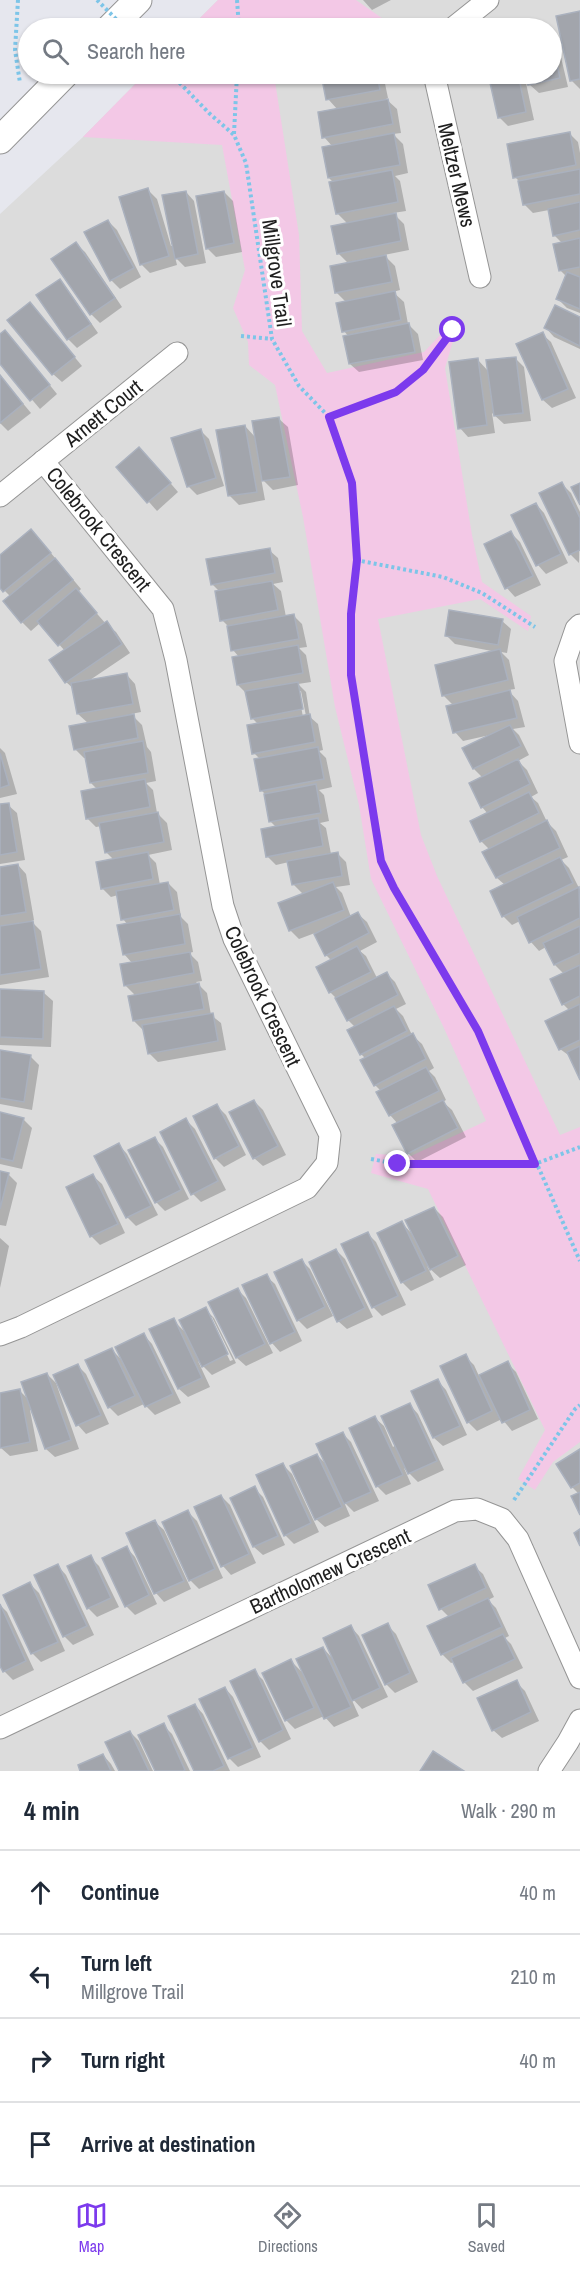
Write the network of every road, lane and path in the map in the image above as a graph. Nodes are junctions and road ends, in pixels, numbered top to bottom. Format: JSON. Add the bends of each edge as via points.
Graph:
{"nodes":[{"id":1,"x":18,"y":0,"type":"edge"},
{"id":2,"x":97,"y":0,"type":"edge"},
{"id":3,"x":138,"y":0,"type":"edge"},
{"id":4,"x":237,"y":0,"type":"edge"},
{"id":5,"x":488,"y":0,"type":"edge"},
{"id":6,"x":115,"y":18,"type":"edge"},
{"id":7,"x":120,"y":18,"type":"edge"},
{"id":8,"x":238,"y":18,"type":"edge"},
{"id":9,"x":466,"y":18,"type":"edge"},
{"id":10,"x":18,"y":75,"type":"edge"},
{"id":11,"x":20,"y":84,"type":"edge"},
{"id":12,"x":55,"y":84,"type":"edge"},
{"id":13,"x":181,"y":84,"type":"edge"},
{"id":14,"x":237,"y":84,"type":"edge"},
{"id":15,"x":436,"y":84,"type":"edge"},
{"id":16,"x":26,"y":113,"type":"junction"},
{"id":17,"x":234,"y":135,"type":"junction"},
{"id":18,"x":0,"y":140,"type":"edge"},
{"id":19,"x":480,"y":277,"type":"dead end"},
{"id":20,"x":453,"y":330,"type":"dead end"},
{"id":21,"x":241,"y":336,"type":"dead end"},
{"id":22,"x":272,"y":339,"type":"junction"},
{"id":23,"x":177,"y":353,"type":"dead end"},
{"id":24,"x":329,"y":417,"type":"junction"},
{"id":25,"x":43,"y":461,"type":"junction"},
{"id":26,"x":0,"y":496,"type":"edge"},
{"id":27,"x":357,"y":560,"type":"junction"},
{"id":28,"x":580,"y":625,"type":"edge"},
{"id":29,"x":535,"y":627,"type":"dead end"},
{"id":30,"x":580,"y":742,"type":"edge"},
{"id":31,"x":580,"y":1147,"type":"edge"},
{"id":32,"x":371,"y":1159,"type":"dead end"},
{"id":33,"x":535,"y":1164,"type":"junction"},
{"id":34,"x":580,"y":1261,"type":"edge"},
{"id":35,"x":0,"y":1335,"type":"edge"},
{"id":36,"x":580,"y":1405,"type":"edge"},
{"id":37,"x":502,"y":1520,"type":"junction"},
{"id":38,"x":580,"y":1678,"type":"edge"},
{"id":39,"x":580,"y":1720,"type":"edge"},
{"id":40,"x":0,"y":1728,"type":"edge"},
{"id":41,"x":549,"y":1771,"type":"edge"}],
"edges":[{"from":1,"to":10,"type":"path"},
{"from":2,"to":6,"type":"path","bridge":true},
{"from":3,"to":7,"type":"street"},
{"from":4,"to":8,"type":"path"},
{"from":5,"to":9,"type":"street"},
{"from":11,"to":16,"type":"path"},
{"from":12,"to":16,"type":"street"},
{"from":13,"to":17,"type":"path","name":"Millgrove Trail"},
{"from":14,"to":17,"type":"path"},
{"from":15,"to":19,"type":"street","name":"Meltzer Mews"},
{"from":16,"to":18,"type":"street"},
{"from":17,"to":22,"type":"path","name":"Millgrove Trail","via":[[246,163]]},
{"from":20,"to":24,"type":"path","via":[[423,370],[396,392]]},
{"from":21,"to":22,"type":"path"},
{"from":22,"to":24,"type":"path","name":"Millgrove Trail","via":[[299,386]]},
{"from":23,"to":25,"type":"street","name":"Arnett Court"},
{"from":24,"to":27,"type":"path","name":"Millgrove Trail","via":[[352,483]]},
{"from":25,"to":26,"type":"street","name":"Arnett Court"},
{"from":25,"to":35,"type":"street","name":"Colebrook Crescent","via":[[163,609],[230,928],[330,1136],[327,1163],[307,1188]]},
{"from":27,"to":29,"type":"path","via":[[443,577],[482,593]]},
{"from":27,"to":33,"type":"path","name":"Millgrove Trail","via":[[351,614],[351,675],[381,861],[478,1031]]},
{"from":28,"to":30,"type":"street","via":[[565,661]]},
{"from":31,"to":33,"type":"path"},
{"from":32,"to":33,"type":"path","via":[[398,1164]]},
{"from":33,"to":34,"type":"path","name":"Millgrove Trail"},
{"from":36,"to":37,"type":"path"},
{"from":37,"to":38,"type":"street","via":[[518,1539]]},
{"from":37,"to":40,"type":"street","name":"Bartholomew Crescent","via":[[477,1509],[455,1511]]},
{"from":39,"to":41,"type":"street"}]}
